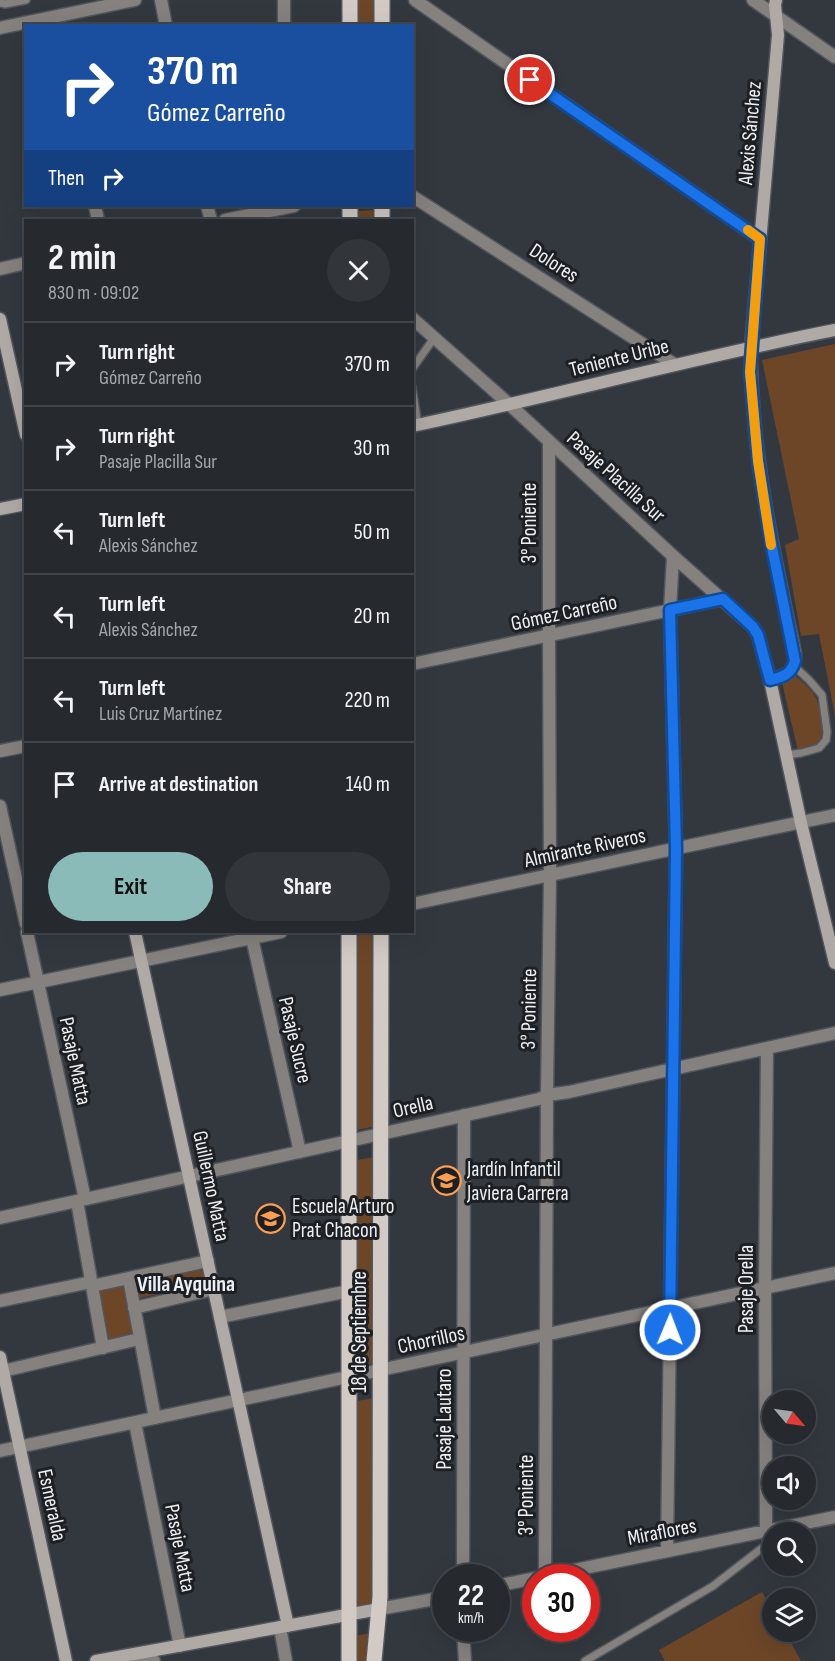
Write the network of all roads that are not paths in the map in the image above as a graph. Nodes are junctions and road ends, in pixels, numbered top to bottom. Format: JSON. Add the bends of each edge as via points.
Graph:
{"nodes":[{"id":1,"x":26,"y":0,"type":"edge"},
{"id":2,"x":135,"y":0,"type":"edge"},
{"id":3,"x":161,"y":0,"type":"edge"},
{"id":4,"x":284,"y":0,"type":"edge"},
{"id":5,"x":350,"y":0,"type":"edge"},
{"id":6,"x":382,"y":0,"type":"edge"},
{"id":7,"x":415,"y":0,"type":"edge"},
{"id":8,"x":753,"y":0,"type":"edge"},
{"id":9,"x":776,"y":0,"type":"edge"},
{"id":10,"x":0,"y":3,"type":"edge"},
{"id":11,"x":776,"y":16,"type":"junction"},
{"id":12,"x":56,"y":21,"type":"edge"},
{"id":13,"x":32,"y":24,"type":"edge"},
{"id":14,"x":166,"y":24,"type":"edge"},
{"id":15,"x":284,"y":24,"type":"edge"},
{"id":16,"x":350,"y":24,"type":"edge"},
{"id":17,"x":382,"y":24,"type":"edge"},
{"id":18,"x":24,"y":25,"type":"edge"},
{"id":19,"x":0,"y":28,"type":"edge"},
{"id":20,"x":835,"y":57,"type":"edge"},
{"id":21,"x":414,"y":197,"type":"edge"},
{"id":22,"x":284,"y":207,"type":"edge"},
{"id":23,"x":230,"y":219,"type":"edge"},
{"id":24,"x":760,"y":239,"type":"junction"},
{"id":25,"x":24,"y":263,"type":"edge"},
{"id":26,"x":0,"y":269,"type":"edge"},
{"id":27,"x":0,"y":319,"type":"edge"},
{"id":28,"x":414,"y":320,"type":"edge"},
{"id":29,"x":835,"y":330,"type":"edge"},
{"id":30,"x":434,"y":338,"type":"junction"},
{"id":31,"x":751,"y":347,"type":"junction"},
{"id":32,"x":674,"y":364,"type":"junction"},
{"id":33,"x":414,"y":366,"type":"edge"},
{"id":34,"x":510,"y":405,"type":"junction"},
{"id":35,"x":24,"y":426,"type":"edge"},
{"id":36,"x":415,"y":426,"type":"edge"},
{"id":37,"x":549,"y":443,"type":"junction"},
{"id":38,"x":24,"y":504,"type":"edge"},
{"id":39,"x":0,"y":509,"type":"edge"},
{"id":40,"x":673,"y":556,"type":"junction"},
{"id":41,"x":723,"y":599,"type":"junction"},
{"id":42,"x":670,"y":610,"type":"junction"},
{"id":43,"x":549,"y":636,"type":"junction"},
{"id":44,"x":414,"y":664,"type":"edge"},
{"id":45,"x":794,"y":666,"type":"junction"},
{"id":46,"x":770,"y":680,"type":"junction"},
{"id":47,"x":24,"y":746,"type":"edge"},
{"id":48,"x":0,"y":752,"type":"edge"},
{"id":49,"x":786,"y":755,"type":"junction"},
{"id":50,"x":0,"y":806,"type":"edge"},
{"id":51,"x":835,"y":815,"type":"edge"},
{"id":52,"x":801,"y":823,"type":"junction"},
{"id":53,"x":676,"y":849,"type":"junction"},
{"id":54,"x":550,"y":875,"type":"junction"},
{"id":55,"x":414,"y":904,"type":"edge"},
{"id":56,"x":24,"y":915,"type":"edge"},
{"id":57,"x":831,"y":931,"type":"edge"},
{"id":58,"x":27,"y":933,"type":"edge"},
{"id":59,"x":135,"y":933,"type":"edge"},
{"id":60,"x":277,"y":933,"type":"edge"},
{"id":61,"x":349,"y":933,"type":"edge"},
{"id":62,"x":381,"y":933,"type":"edge"},
{"id":63,"x":252,"y":938,"type":"junction"},
{"id":64,"x":141,"y":961,"type":"junction"},
{"id":65,"x":835,"y":963,"type":"edge"},
{"id":66,"x":38,"y":982,"type":"junction"},
{"id":67,"x":0,"y":990,"type":"edge"},
{"id":68,"x":835,"y":1033,"type":"edge"},
{"id":69,"x":767,"y":1048,"type":"junction"},
{"id":70,"x":672,"y":1069,"type":"junction"},
{"id":71,"x":547,"y":1095,"type":"junction"},
{"id":72,"x":464,"y":1115,"type":"junction"},
{"id":73,"x":380,"y":1134,"type":"junction"},
{"id":74,"x":349,"y":1141,"type":"junction"},
{"id":75,"x":300,"y":1152,"type":"junction"},
{"id":76,"x":189,"y":1176,"type":"junction"},
{"id":77,"x":81,"y":1200,"type":"junction"},
{"id":78,"x":0,"y":1218,"type":"edge"},
{"id":79,"x":208,"y":1262,"type":"junction"},
{"id":80,"x":835,"y":1273,"type":"edge"},
{"id":81,"x":129,"y":1279,"type":"junction"},
{"id":82,"x":92,"y":1284,"type":"junction"},
{"id":83,"x":765,"y":1288,"type":"junction"},
{"id":84,"x":214,"y":1289,"type":"junction"},
{"id":85,"x":349,"y":1291,"type":"junction"},
{"id":86,"x":0,"y":1301,"type":"edge"},
{"id":87,"x":134,"y":1308,"type":"junction"},
{"id":88,"x":670,"y":1308,"type":"junction"},
{"id":89,"x":220,"y":1317,"type":"junction"},
{"id":90,"x":546,"y":1334,"type":"junction"},
{"id":91,"x":139,"y":1339,"type":"junction"},
{"id":92,"x":103,"y":1348,"type":"junction"},
{"id":93,"x":464,"y":1353,"type":"junction"},
{"id":94,"x":0,"y":1357,"type":"edge"},
{"id":95,"x":380,"y":1370,"type":"junction"},
{"id":96,"x":3,"y":1371,"type":"junction"},
{"id":97,"x":349,"y":1377,"type":"junction"},
{"id":98,"x":238,"y":1401,"type":"junction"},
{"id":99,"x":155,"y":1418,"type":"junction"},
{"id":100,"x":135,"y":1423,"type":"junction"},
{"id":101,"x":19,"y":1446,"type":"junction"},
{"id":102,"x":0,"y":1451,"type":"edge"},
{"id":103,"x":835,"y":1517,"type":"edge"},
{"id":104,"x":766,"y":1522,"type":"edge"},
{"id":105,"x":808,"y":1522,"type":"edge"},
{"id":106,"x":762,"y":1531,"type":"edge"},
{"id":107,"x":762,"y":1548,"type":"edge"},
{"id":108,"x":667,"y":1551,"type":"junction"},
{"id":109,"x":463,"y":1564,"type":"edge"},
{"id":110,"x":545,"y":1564,"type":"edge"},
{"id":111,"x":600,"y":1564,"type":"edge"},
{"id":112,"x":432,"y":1600,"type":"edge"},
{"id":113,"x":379,"y":1609,"type":"junction"},
{"id":114,"x":350,"y":1614,"type":"junction"},
{"id":115,"x":284,"y":1626,"type":"junction"},
{"id":116,"x":464,"y":1642,"type":"edge"},
{"id":117,"x":180,"y":1646,"type":"junction"},
{"id":118,"x":145,"y":1658,"type":"edge"},
{"id":119,"x":66,"y":1661,"type":"edge"},
{"id":120,"x":96,"y":1661,"type":"edge"},
{"id":121,"x":286,"y":1661,"type":"edge"},
{"id":122,"x":349,"y":1661,"type":"edge"},
{"id":123,"x":374,"y":1661,"type":"edge"},
{"id":124,"x":465,"y":1661,"type":"edge"},
{"id":125,"x":585,"y":1661,"type":"edge"}],
"edges":[{"from":1,"to":10,"type":"lane"},
{"from":2,"to":12,"type":"street"},
{"from":3,"to":14,"type":"street"},
{"from":4,"to":15,"type":"street"},
{"from":5,"to":16,"type":"main road"},
{"from":6,"to":17,"type":"main road"},
{"from":7,"to":24,"type":"street"},
{"from":8,"to":11,"type":"street"},
{"from":9,"to":11,"type":"street","name":"Alexis Sánchez"},
{"from":11,"to":20,"type":"street"},
{"from":11,"to":24,"type":"street","name":"Alexis Sánchez","via":[[778,35]]},
{"from":12,"to":13,"type":"street"},
{"from":18,"to":19,"type":"street"},
{"from":21,"to":32,"type":"street","name":"Dolores"},
{"from":22,"to":23,"type":"street"},
{"from":24,"to":31,"type":"street","name":"Alexis Sánchez"},
{"from":25,"to":26,"type":"street"},
{"from":27,"to":35,"type":"street"},
{"from":28,"to":30,"type":"street","name":"Pasaje Placilla Sur"},
{"from":29,"to":31,"type":"street","name":"Teniente Uribe"},
{"from":30,"to":33,"type":"lane"},
{"from":30,"to":34,"type":"street","name":"Pasaje Placilla Sur"},
{"from":31,"to":32,"type":"street","name":"Teniente Uribe"},
{"from":31,"to":45,"type":"street","name":"Alexis Sánchez","via":[[758,461],[795,653]]},
{"from":32,"to":34,"type":"street","name":"Teniente Uribe"},
{"from":34,"to":36,"type":"street","name":"Teniente Uribe"},
{"from":34,"to":37,"type":"street","name":"Pasaje Placilla Sur"},
{"from":37,"to":40,"type":"street","name":"Pasaje Placilla Sur"},
{"from":37,"to":43,"type":"street","name":"3° Poniente"},
{"from":38,"to":39,"type":"street"},
{"from":40,"to":41,"type":"street","name":"Pasaje Placilla Sur"},
{"from":40,"to":42,"type":"street"},
{"from":41,"to":42,"type":"street","name":"Gómez Carreño"},
{"from":41,"to":46,"type":"street","name":"Pasaje Placilla Sur","via":[[758,635]]},
{"from":42,"to":43,"type":"street","name":"Gómez Carreño"},
{"from":42,"to":53,"type":"street"},
{"from":43,"to":44,"type":"street","name":"Gómez Carreño"},
{"from":43,"to":54,"type":"street","name":"3° Poniente"},
{"from":45,"to":46,"type":"street","via":[[785,676]]},
{"from":45,"to":49,"type":"lane","via":[[822,695],[827,732],[819,748]]},
{"from":46,"to":49,"type":"street"},
{"from":47,"to":48,"type":"street"},
{"from":49,"to":52,"type":"street"},
{"from":50,"to":56,"type":"street"},
{"from":51,"to":52,"type":"street","name":"Almirante Riveros"},
{"from":52,"to":53,"type":"street","name":"Almirante Riveros"},
{"from":52,"to":57,"type":"street"},
{"from":53,"to":54,"type":"street","name":"Almirante Riveros"},
{"from":53,"to":70,"type":"street"},
{"from":54,"to":55,"type":"street","name":"Almirante Riveros"},
{"from":54,"to":71,"type":"street","name":"3° Poniente"},
{"from":57,"to":65,"type":"street"},
{"from":58,"to":66,"type":"street","name":"Pasaje Matta"},
{"from":59,"to":64,"type":"street","name":"Guillermo Matta"},
{"from":60,"to":63,"type":"street"},
{"from":61,"to":74,"type":"main road","name":"18 de Septiembre"},
{"from":62,"to":73,"type":"main road","name":"18 de Septiembre"},
{"from":63,"to":64,"type":"street"},
{"from":63,"to":75,"type":"street","name":"Pasaje Sucre"},
{"from":64,"to":66,"type":"street"},
{"from":64,"to":76,"type":"street","name":"Guillermo Matta"},
{"from":66,"to":67,"type":"street"},
{"from":66,"to":77,"type":"street","name":"Pasaje Matta"},
{"from":68,"to":69,"type":"street","name":"Orella"},
{"from":69,"to":70,"type":"street","name":"Orella"},
{"from":69,"to":83,"type":"street","name":"Pasaje Orella"},
{"from":70,"to":71,"type":"street","name":"Orella"},
{"from":70,"to":88,"type":"street"},
{"from":71,"to":72,"type":"street","name":"Orella"},
{"from":71,"to":90,"type":"street","name":"3° Poniente"},
{"from":72,"to":73,"type":"street","name":"Orella"},
{"from":72,"to":93,"type":"street","name":"Pasaje Lautaro"},
{"from":73,"to":74,"type":"street","name":"Orella"},
{"from":73,"to":95,"type":"main road","name":"18 de Septiembre"},
{"from":74,"to":75,"type":"street","name":"Orella"},
{"from":74,"to":85,"type":"main road","name":"18 de Septiembre"},
{"from":75,"to":76,"type":"street","name":"Orella"},
{"from":76,"to":77,"type":"street","name":"Orella"},
{"from":76,"to":79,"type":"street","name":"Guillermo Matta"},
{"from":77,"to":78,"type":"street","name":"Orella"},
{"from":77,"to":82,"type":"street","name":"Pasaje Matta"},
{"from":79,"to":81,"type":"street"},
{"from":79,"to":84,"type":"street","name":"Guillermo Matta"},
{"from":80,"to":83,"type":"street","name":"Chorrillos"},
{"from":81,"to":82,"type":"street"},
{"from":81,"to":87,"type":"street"},
{"from":82,"to":86,"type":"street"},
{"from":82,"to":92,"type":"street","name":"Pasaje Matta"},
{"from":83,"to":88,"type":"street","name":"Chorrillos"},
{"from":83,"to":104,"type":"street","name":"Pasaje Orella"},
{"from":84,"to":87,"type":"street"},
{"from":84,"to":89,"type":"street","name":"Guillermo Matta"},
{"from":85,"to":89,"type":"street"},
{"from":85,"to":97,"type":"main road","name":"18 de Septiembre"},
{"from":87,"to":91,"type":"street"},
{"from":88,"to":90,"type":"street","name":"Chorrillos"},
{"from":88,"to":108,"type":"street"},
{"from":89,"to":98,"type":"street","name":"Guillermo Matta"},
{"from":90,"to":93,"type":"street","name":"Chorrillos"},
{"from":90,"to":110,"type":"street","name":"3° Poniente"},
{"from":91,"to":92,"type":"street"},
{"from":91,"to":99,"type":"street"},
{"from":92,"to":96,"type":"street"},
{"from":93,"to":95,"type":"street","name":"Chorrillos"},
{"from":93,"to":109,"type":"street","name":"Pasaje Lautaro"},
{"from":94,"to":96,"type":"street","name":"Esmeralda"},
{"from":95,"to":97,"type":"street","name":"Chorrillos"},
{"from":95,"to":113,"type":"main road","name":"18 de Septiembre"},
{"from":96,"to":101,"type":"street","name":"Esmeralda"},
{"from":97,"to":98,"type":"street","name":"Chorrillos"},
{"from":97,"to":114,"type":"main road","name":"18 de Septiembre"},
{"from":98,"to":99,"type":"street","name":"Chorrillos"},
{"from":98,"to":115,"type":"street","name":"Guillermo Matta"},
{"from":99,"to":100,"type":"street","name":"Chorrillos"},
{"from":100,"to":101,"type":"street","name":"Chorrillos"},
{"from":100,"to":117,"type":"street","name":"Pasaje Matta"},
{"from":101,"to":102,"type":"street","name":"Chorrillos"},
{"from":101,"to":119,"type":"street","name":"Esmeralda"},
{"from":103,"to":105,"type":"street","name":"Miraflores"},
{"from":106,"to":108,"type":"street","name":"Miraflores"},
{"from":107,"to":125,"type":"lane","via":[[713,1586]]},
{"from":108,"to":111,"type":"street","name":"Miraflores"},
{"from":112,"to":113,"type":"street"},
{"from":113,"to":114,"type":"street"},
{"from":113,"to":123,"type":"main road","name":"18 de Septiembre"},
{"from":114,"to":115,"type":"street"},
{"from":114,"to":122,"type":"main road","name":"18 de Septiembre"},
{"from":115,"to":117,"type":"street"},
{"from":115,"to":121,"type":"street"},
{"from":116,"to":124,"type":"street"},
{"from":117,"to":118,"type":"street"},
{"from":118,"to":120,"type":"street"}]}
